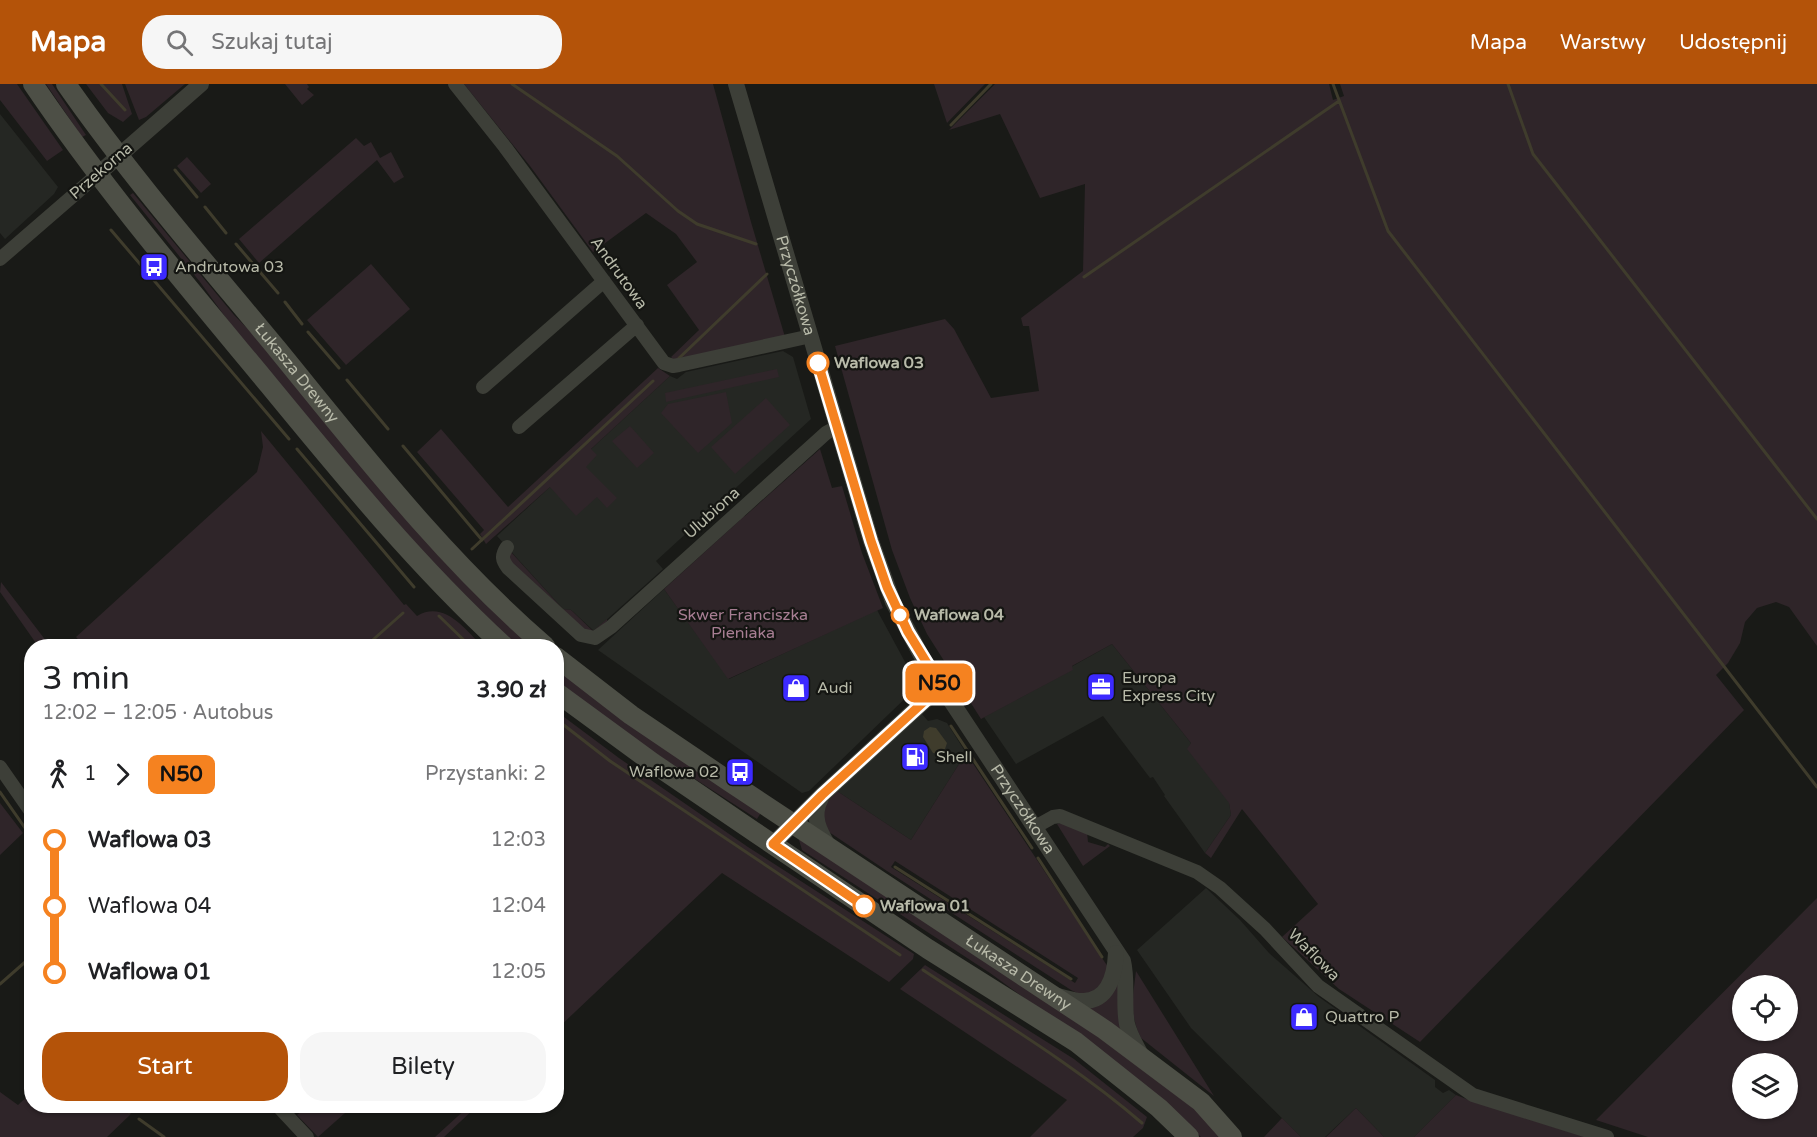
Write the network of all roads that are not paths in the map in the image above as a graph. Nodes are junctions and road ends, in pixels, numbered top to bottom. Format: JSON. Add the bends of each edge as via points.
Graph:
{"nodes":[{"id":1,"x":33,"y":84,"type":"edge"},
{"id":2,"x":66,"y":84,"type":"edge"},
{"id":3,"x":201,"y":84,"type":"edge"},
{"id":4,"x":454,"y":84,"type":"edge"},
{"id":5,"x":736,"y":84,"type":"edge"},
{"id":6,"x":119,"y":156,"type":"junction"},
{"id":7,"x":97,"y":175,"type":"junction"},
{"id":8,"x":0,"y":259,"type":"edge"},
{"id":9,"x":604,"y":281,"type":"junction"},
{"id":10,"x":637,"y":325,"type":"junction"},
{"id":11,"x":811,"y":336,"type":"junction"},
{"id":12,"x":483,"y":387,"type":"dead end"},
{"id":13,"x":837,"y":427,"type":"junction"},
{"id":14,"x":519,"y":428,"type":"dead end"},
{"id":15,"x":507,"y":548,"type":"dead end"},
{"id":16,"x":497,"y":639,"type":"edge"},
{"id":17,"x":537,"y":639,"type":"edge"},
{"id":18,"x":564,"y":663,"type":"edge"},
{"id":19,"x":941,"y":686,"type":"junction"},
{"id":20,"x":564,"y":698,"type":"edge"},
{"id":21,"x":0,"y":767,"type":"edge"},
{"id":22,"x":822,"y":795,"type":"junction"},
{"id":23,"x":24,"y":802,"type":"edge"},
{"id":24,"x":794,"y":825,"type":"junction"},
{"id":25,"x":1035,"y":827,"type":"junction"},
{"id":26,"x":773,"y":844,"type":"junction"},
{"id":27,"x":830,"y":849,"type":"junction"},
{"id":28,"x":1116,"y":949,"type":"junction"},
{"id":29,"x":1054,"y":995,"type":"junction"},
{"id":30,"x":1142,"y":1056,"type":"junction"},
{"id":31,"x":285,"y":1113,"type":"edge"},
{"id":32,"x":308,"y":1137,"type":"edge"},
{"id":33,"x":1189,"y":1137,"type":"edge"},
{"id":34,"x":1232,"y":1137,"type":"edge"},
{"id":35,"x":1606,"y":1137,"type":"edge"}],
"edges":[{"from":1,"to":7,"type":"main road","name":"Łukasza Drewny"},
{"from":2,"to":6,"type":"main road","name":"Łukasza Drewny"},
{"from":3,"to":6,"type":"street","name":"Przekorna"},
{"from":4,"to":9,"type":"street","name":"Andrutowa"},
{"from":5,"to":11,"type":"street","name":"Przyczółkowa"},
{"from":6,"to":7,"type":"street","name":"Przekorna"},
{"from":6,"to":17,"type":"main road","name":"Łukasza Drewny","via":[[376,471],[480,586]]},
{"from":7,"to":8,"type":"street","name":"Przekorna"},
{"from":7,"to":16,"type":"main road","name":"Łukasza Drewny","via":[[359,494],[443,588]]},
{"from":9,"to":10,"type":"street","name":"Andrutowa"},
{"from":9,"to":12,"type":"street"},
{"from":10,"to":11,"type":"street","name":"Andrutowa","via":[[664,363],[673,366]]},
{"from":10,"to":14,"type":"street"},
{"from":11,"to":13,"type":"street","name":"Przyczółkowa"},
{"from":13,"to":15,"type":"street","name":"Ulubiona","via":[[595,638],[581,635],[508,568],[503,561]]},
{"from":13,"to":19,"type":"street","name":"Przyczółkowa","via":[[887,587],[908,632]]},
{"from":18,"to":24,"type":"main road","name":"Łukasza Drewny","via":[[631,715]]},
{"from":19,"to":22,"type":"street"},
{"from":19,"to":25,"type":"street","name":"Przyczółkowa"},
{"from":20,"to":26,"type":"main road","name":"Łukasza Drewny"},
{"from":21,"to":23,"type":"street"},
{"from":22,"to":24,"type":"street"},
{"from":22,"to":27,"type":"street","via":[[817,822]]},
{"from":24,"to":26,"type":"street"},
{"from":24,"to":27,"type":"main road","name":"Łukasza Drewny"},
{"from":25,"to":28,"type":"street","name":"Przyczółkowa"},
{"from":25,"to":35,"type":"street","name":"Waflowa","via":[[1060,816],[1197,872],[1265,929],[1318,986],[1473,1095]]},
{"from":26,"to":33,"type":"main road","name":"Łukasza Drewny","via":[[928,949],[1076,1042]]},
{"from":27,"to":29,"type":"main road","name":"Łukasza Drewny"},
{"from":28,"to":29,"type":"street","via":[[1112,981],[1106,992],[1082,1001]]},
{"from":28,"to":30,"type":"street","name":"Przyczółkowa","via":[[1126,975],[1127,1022]]},
{"from":29,"to":30,"type":"main road","name":"Łukasza Drewny"},
{"from":30,"to":34,"type":"main road","name":"Łukasza Drewny","via":[[1201,1102]]},
{"from":31,"to":32,"type":"street"}]}
